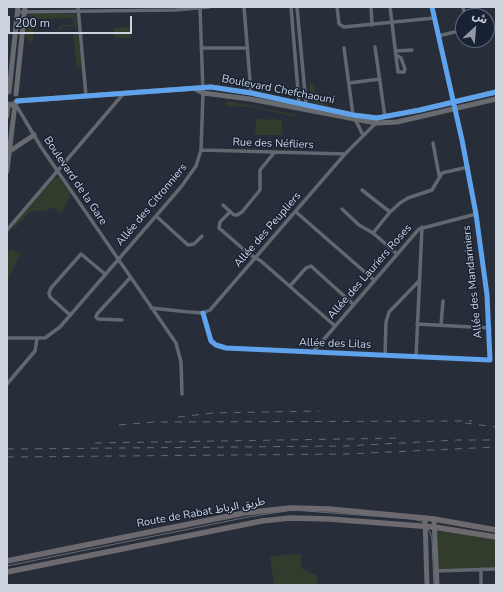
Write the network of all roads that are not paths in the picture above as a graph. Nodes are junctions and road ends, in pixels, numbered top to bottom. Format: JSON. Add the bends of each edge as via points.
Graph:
{"nodes":[{"id":1,"x":200,"y":7,"type":"edge"},
{"id":2,"x":209,"y":7,"type":"edge"},
{"id":3,"x":244,"y":7,"type":"edge"},
{"id":4,"x":291,"y":7,"type":"edge"},
{"id":5,"x":297,"y":7,"type":"edge"},
{"id":6,"x":337,"y":7,"type":"edge"},
{"id":7,"x":371,"y":7,"type":"edge"},
{"id":8,"x":390,"y":7,"type":"edge"},
{"id":9,"x":432,"y":7,"type":"edge"},
{"id":10,"x":78,"y":9,"type":"edge"},
{"id":11,"x":147,"y":9,"type":"edge"},
{"id":12,"x":17,"y":10,"type":"edge"},
{"id":13,"x":25,"y":10,"type":"edge"},
{"id":14,"x":434,"y":18,"type":"junction"},
{"id":15,"x":392,"y":23,"type":"junction"},
{"id":16,"x":372,"y":25,"type":"junction"},
{"id":17,"x":455,"y":32,"type":"edge"},
{"id":18,"x":438,"y":36,"type":"junction"},
{"id":19,"x":375,"y":47,"type":"dead end"},
{"id":20,"x":201,"y":48,"type":"junction"},
{"id":21,"x":247,"y":48,"type":"junction"},
{"id":22,"x":344,"y":48,"type":"dead end"},
{"id":23,"x":412,"y":50,"type":"dead end"},
{"id":24,"x":396,"y":53,"type":"junction"},
{"id":25,"x":380,"y":79,"type":"junction"},
{"id":26,"x":349,"y":83,"type":"junction"},
{"id":27,"x":203,"y":90,"type":"junction"},
{"id":28,"x":8,"y":92,"type":"edge"},
{"id":29,"x":496,"y":92,"type":"edge"},
{"id":30,"x":124,"y":93,"type":"junction"},
{"id":31,"x":252,"y":93,"type":"junction"},
{"id":32,"x":17,"y":94,"type":"junction"},
{"id":33,"x":86,"y":96,"type":"junction"},
{"id":34,"x":28,"y":99,"type":"junction"},
{"id":35,"x":496,"y":99,"type":"edge"},
{"id":36,"x":453,"y":102,"type":"junction"},
{"id":37,"x":16,"y":103,"type":"junction"},
{"id":38,"x":299,"y":103,"type":"junction"},
{"id":39,"x":7,"y":104,"type":"edge"},
{"id":40,"x":306,"y":104,"type":"junction"},
{"id":41,"x":455,"y":108,"type":"junction"},
{"id":42,"x":7,"y":116,"type":"edge"},
{"id":43,"x":386,"y":117,"type":"junction"},
{"id":44,"x":354,"y":118,"type":"junction"},
{"id":45,"x":377,"y":120,"type":"junction"},
{"id":46,"x":34,"y":135,"type":"junction"},
{"id":47,"x":363,"y":135,"type":"junction"},
{"id":48,"x":433,"y":143,"type":"dead end"},
{"id":49,"x":201,"y":150,"type":"junction"},
{"id":50,"x":10,"y":151,"type":"junction"},
{"id":51,"x":274,"y":153,"type":"junction"},
{"id":52,"x":345,"y":154,"type":"junction"},
{"id":53,"x":468,"y":167,"type":"junction"},
{"id":54,"x":7,"y":171,"type":"edge"},
{"id":55,"x":58,"y":172,"type":"junction"},
{"id":56,"x":439,"y":176,"type":"junction"},
{"id":57,"x":362,"y":190,"type":"dead end"},
{"id":58,"x":223,"y":205,"type":"dead end"},
{"id":59,"x":342,"y":209,"type":"dead end"},
{"id":60,"x":230,"y":212,"type":"junction"},
{"id":61,"x":296,"y":212,"type":"junction"},
{"id":62,"x":390,"y":212,"type":"junction"},
{"id":63,"x":476,"y":214,"type":"junction"},
{"id":64,"x":156,"y":216,"type":"junction"},
{"id":65,"x":422,"y":227,"type":"junction"},
{"id":66,"x":7,"y":230,"type":"edge"},
{"id":67,"x":373,"y":233,"type":"junction"},
{"id":68,"x":202,"y":236,"type":"dead end"},
{"id":69,"x":396,"y":253,"type":"junction"},
{"id":70,"x":256,"y":258,"type":"junction"},
{"id":71,"x":118,"y":260,"type":"junction"},
{"id":72,"x":105,"y":274,"type":"junction"},
{"id":73,"x":130,"y":278,"type":"junction"},
{"id":74,"x":374,"y":280,"type":"junction"},
{"id":75,"x":420,"y":280,"type":"junction"},
{"id":76,"x":290,"y":286,"type":"junction"},
{"id":77,"x":443,"y":301,"type":"dead end"},
{"id":78,"x":353,"y":304,"type":"junction"},
{"id":79,"x":151,"y":308,"type":"junction"},
{"id":80,"x":203,"y":313,"type":"junction"},
{"id":81,"x":70,"y":315,"type":"junction"},
{"id":82,"x":122,"y":320,"type":"dead end"},
{"id":83,"x":417,"y":324,"type":"junction"},
{"id":84,"x":441,"y":325,"type":"junction"},
{"id":85,"x":335,"y":326,"type":"junction"},
{"id":86,"x":490,"y":328,"type":"junction"},
{"id":87,"x":7,"y":338,"type":"edge"},
{"id":88,"x":37,"y":339,"type":"junction"},
{"id":89,"x":312,"y":353,"type":"junction"},
{"id":90,"x":385,"y":356,"type":"junction"},
{"id":91,"x":416,"y":357,"type":"junction"},
{"id":92,"x":490,"y":360,"type":"joint"},
{"id":93,"x":7,"y":384,"type":"edge"},
{"id":94,"x":182,"y":394,"type":"dead end"},
{"id":95,"x":425,"y":518,"type":"junction"},
{"id":96,"x":434,"y":519,"type":"junction"},
{"id":97,"x":425,"y":526,"type":"junction"},
{"id":98,"x":434,"y":527,"type":"junction"},
{"id":99,"x":496,"y":530,"type":"edge"},
{"id":100,"x":496,"y":537,"type":"edge"},
{"id":101,"x":7,"y":561,"type":"edge"},
{"id":102,"x":481,"y":569,"type":"junction"},
{"id":103,"x":496,"y":569,"type":"edge"},
{"id":104,"x":436,"y":571,"type":"junction"},
{"id":105,"x":7,"y":572,"type":"edge"},
{"id":106,"x":427,"y":585,"type":"edge"},
{"id":107,"x":437,"y":585,"type":"edge"},
{"id":108,"x":482,"y":585,"type":"edge"}],
"edges":[{"from":1,"to":2,"type":"street"},
{"from":1,"to":11,"type":"street","via":[[175,10]]},
{"from":1,"to":20,"type":"street","name":"Allée des Citronniers"},
{"from":3,"to":21,"type":"street"},
{"from":4,"to":38,"type":"street"},
{"from":5,"to":40,"type":"street"},
{"from":6,"to":16,"type":"street","via":[[339,22],[343,26]]},
{"from":7,"to":16,"type":"street"},
{"from":8,"to":15,"type":"street"},
{"from":9,"to":14,"type":"street","name":"Allée des Mandariniers"},
{"from":10,"to":11,"type":"street"},
{"from":10,"to":13,"type":"street"},
{"from":10,"to":33,"type":"street"},
{"from":12,"to":13,"type":"street"},
{"from":12,"to":28,"type":"street"},
{"from":13,"to":32,"type":"street"},
{"from":14,"to":15,"type":"street"},
{"from":14,"to":18,"type":"street","name":"Allée des Mandariniers"},
{"from":15,"to":16,"type":"street"},
{"from":15,"to":24,"type":"street"},
{"from":17,"to":18,"type":"street"},
{"from":18,"to":36,"type":"street","name":"Allée des Mandariniers"},
{"from":19,"to":25,"type":"street"},
{"from":20,"to":21,"type":"street"},
{"from":20,"to":27,"type":"street","name":"Allée des Citronniers"},
{"from":21,"to":31,"type":"street"},
{"from":22,"to":26,"type":"street"},
{"from":23,"to":24,"type":"street"},
{"from":24,"to":24,"type":"street","via":[[398,72],[404,72],[401,58]]},
{"from":25,"to":26,"type":"street"},
{"from":25,"to":43,"type":"street"},
{"from":26,"to":44,"type":"street"},
{"from":27,"to":30,"type":"street","name":"Boulevard Chefchaouni"},
{"from":27,"to":31,"type":"street","name":"Boulevard Chefchaouni"},
{"from":27,"to":44,"type":"street","name":"Boulevard Chefchaouni"},
{"from":27,"to":49,"type":"street","name":"Allée des Citronniers"},
{"from":28,"to":32,"type":"street","name":"Boulevard Chefchaouni"},
{"from":29,"to":36,"type":"street","name":"Boulevard Chefchaouni"},
{"from":30,"to":33,"type":"street","name":"Boulevard Chefchaouni"},
{"from":30,"to":55,"type":"street"},
{"from":31,"to":38,"type":"street","name":"Boulevard Chefchaouni"},
{"from":32,"to":34,"type":"street","name":"Boulevard Chefchaouni"},
{"from":32,"to":37,"type":"street"},
{"from":33,"to":34,"type":"street","name":"Boulevard Chefchaouni"},
{"from":34,"to":37,"type":"street","name":"Boulevard Chefchaouni"},
{"from":35,"to":41,"type":"street","name":"Boulevard Chefchaouni"},
{"from":36,"to":41,"type":"street","name":"Allée des Mandariniers"},
{"from":36,"to":43,"type":"street","name":"Boulevard Chefchaouni"},
{"from":37,"to":39,"type":"street","name":"Boulevard Chefchaouni"},
{"from":37,"to":46,"type":"street","name":"Boulevard de la Gare"},
{"from":37,"to":50,"type":"street"},
{"from":38,"to":40,"type":"street","name":"Boulevard Chefchaouni"},
{"from":39,"to":42,"type":"street"},
{"from":40,"to":44,"type":"street","name":"Boulevard Chefchaouni"},
{"from":41,"to":45,"type":"street","name":"Boulevard Chefchaouni","via":[[397,122]]},
{"from":41,"to":53,"type":"street","name":"Allée des Mandariniers"},
{"from":43,"to":45,"type":"street","name":"Boulevard Chefchaouni"},
{"from":44,"to":45,"type":"street","name":"Boulevard Chefchaouni"},
{"from":44,"to":47,"type":"street"},
{"from":45,"to":47,"type":"street","name":"Allée des Peupliers"},
{"from":46,"to":50,"type":"street"},
{"from":46,"to":55,"type":"street","name":"Boulevard de la Gare"},
{"from":47,"to":52,"type":"street","name":"Allée des Peupliers"},
{"from":48,"to":56,"type":"street"},
{"from":49,"to":51,"type":"street","name":"Rue des Néfliers"},
{"from":49,"to":64,"type":"street","name":"Allée des Citronniers","via":[[199,161],[193,171]]},
{"from":50,"to":54,"type":"street"},
{"from":51,"to":52,"type":"street","name":"Rue des Néfliers"},
{"from":51,"to":60,"type":"street","via":[[260,170],[259,192],[239,215]]},
{"from":52,"to":61,"type":"street","name":"Allée des Peupliers"},
{"from":53,"to":56,"type":"street","via":[[445,171]]},
{"from":53,"to":63,"type":"street","name":"Allée des Mandariniers"},
{"from":55,"to":66,"type":"street"},
{"from":55,"to":71,"type":"street","name":"Boulevard de la Gare"},
{"from":56,"to":62,"type":"street","via":[[432,190],[404,200]]},
{"from":57,"to":62,"type":"street"},
{"from":58,"to":60,"type":"street"},
{"from":59,"to":67,"type":"street","via":[[359,225]]},
{"from":60,"to":70,"type":"street","via":[[220,222],[219,228]]},
{"from":61,"to":70,"type":"street","name":"Allée des Peupliers"},
{"from":61,"to":74,"type":"street"},
{"from":62,"to":67,"type":"street"},
{"from":63,"to":65,"type":"street","name":"Allée des Lauriers Roses"},
{"from":63,"to":86,"type":"street","name":"Allée des Mandariniers"},
{"from":64,"to":68,"type":"street","via":[[190,246],[198,242]]},
{"from":64,"to":71,"type":"street","name":"Allée des Citronniers"},
{"from":65,"to":69,"type":"street","name":"Allée des Lauriers Roses"},
{"from":65,"to":75,"type":"street"},
{"from":67,"to":69,"type":"street"},
{"from":69,"to":74,"type":"street","name":"Allée des Lauriers Roses"},
{"from":70,"to":76,"type":"street"},
{"from":70,"to":80,"type":"street","name":"Allée des Peupliers","via":[[213,308]]},
{"from":71,"to":72,"type":"street","name":"Allée des Citronniers"},
{"from":71,"to":73,"type":"street","name":"Boulevard de la Gare"},
{"from":72,"to":81,"type":"street","name":"Allée des Citronniers"},
{"from":72,"to":81,"type":"street","via":[[81,254],[59,278],[50,289],[49,295]]},
{"from":73,"to":79,"type":"street","name":"Boulevard de la Gare"},
{"from":73,"to":82,"type":"street","via":[[96,317]]},
{"from":74,"to":78,"type":"street","name":"Allée des Lauriers Roses"},
{"from":75,"to":83,"type":"street"},
{"from":75,"to":90,"type":"street","via":[[388,312]]},
{"from":76,"to":78,"type":"street","via":[[310,266]]},
{"from":76,"to":85,"type":"street"},
{"from":77,"to":84,"type":"street"},
{"from":78,"to":85,"type":"street","name":"Allée des Lauriers Roses"},
{"from":79,"to":80,"type":"street"},
{"from":79,"to":94,"type":"street","name":"Boulevard de la Gare","via":[[178,348]]},
{"from":80,"to":89,"type":"street","name":"Allée des Lilas","via":[[210,338],[220,347]]},
{"from":81,"to":88,"type":"street","name":"Allée des Citronniers","via":[[60,327],[45,338]]},
{"from":83,"to":84,"type":"street"},
{"from":83,"to":91,"type":"street"},
{"from":84,"to":86,"type":"street"},
{"from":85,"to":89,"type":"street","name":"Allée des Lauriers Roses"},
{"from":86,"to":92,"type":"street","name":"Allée des Mandariniers"},
{"from":87,"to":88,"type":"street"},
{"from":88,"to":93,"type":"street","via":[[36,351]]},
{"from":89,"to":90,"type":"street","name":"Allée des Lilas"},
{"from":90,"to":91,"type":"street","name":"Allée des Lilas"},
{"from":91,"to":92,"type":"street","name":"Allée des Lilas"},
{"from":95,"to":96,"type":"main road","name":"Route de Rabat طريق الرباط"},
{"from":95,"to":97,"type":"street"},
{"from":95,"to":101,"type":"main road","name":"Route de Rabat طريق الرباط","via":[[329,509],[272,510],[244,513]]},
{"from":96,"to":98,"type":"street"},
{"from":96,"to":99,"type":"main road","name":"Route de Rabat طريق الرباط"},
{"from":97,"to":98,"type":"main road","name":"Route de Rabat طريق الرباط"},
{"from":97,"to":105,"type":"main road","name":"Route de Rabat طريق الرباط","via":[[329,518],[273,519]]},
{"from":97,"to":106,"type":"street"},
{"from":98,"to":100,"type":"main road","name":"Route de Rabat طريق الرباط"},
{"from":98,"to":104,"type":"street"},
{"from":102,"to":103,"type":"street"},
{"from":102,"to":104,"type":"street"},
{"from":102,"to":108,"type":"street"},
{"from":104,"to":107,"type":"street"}]}
